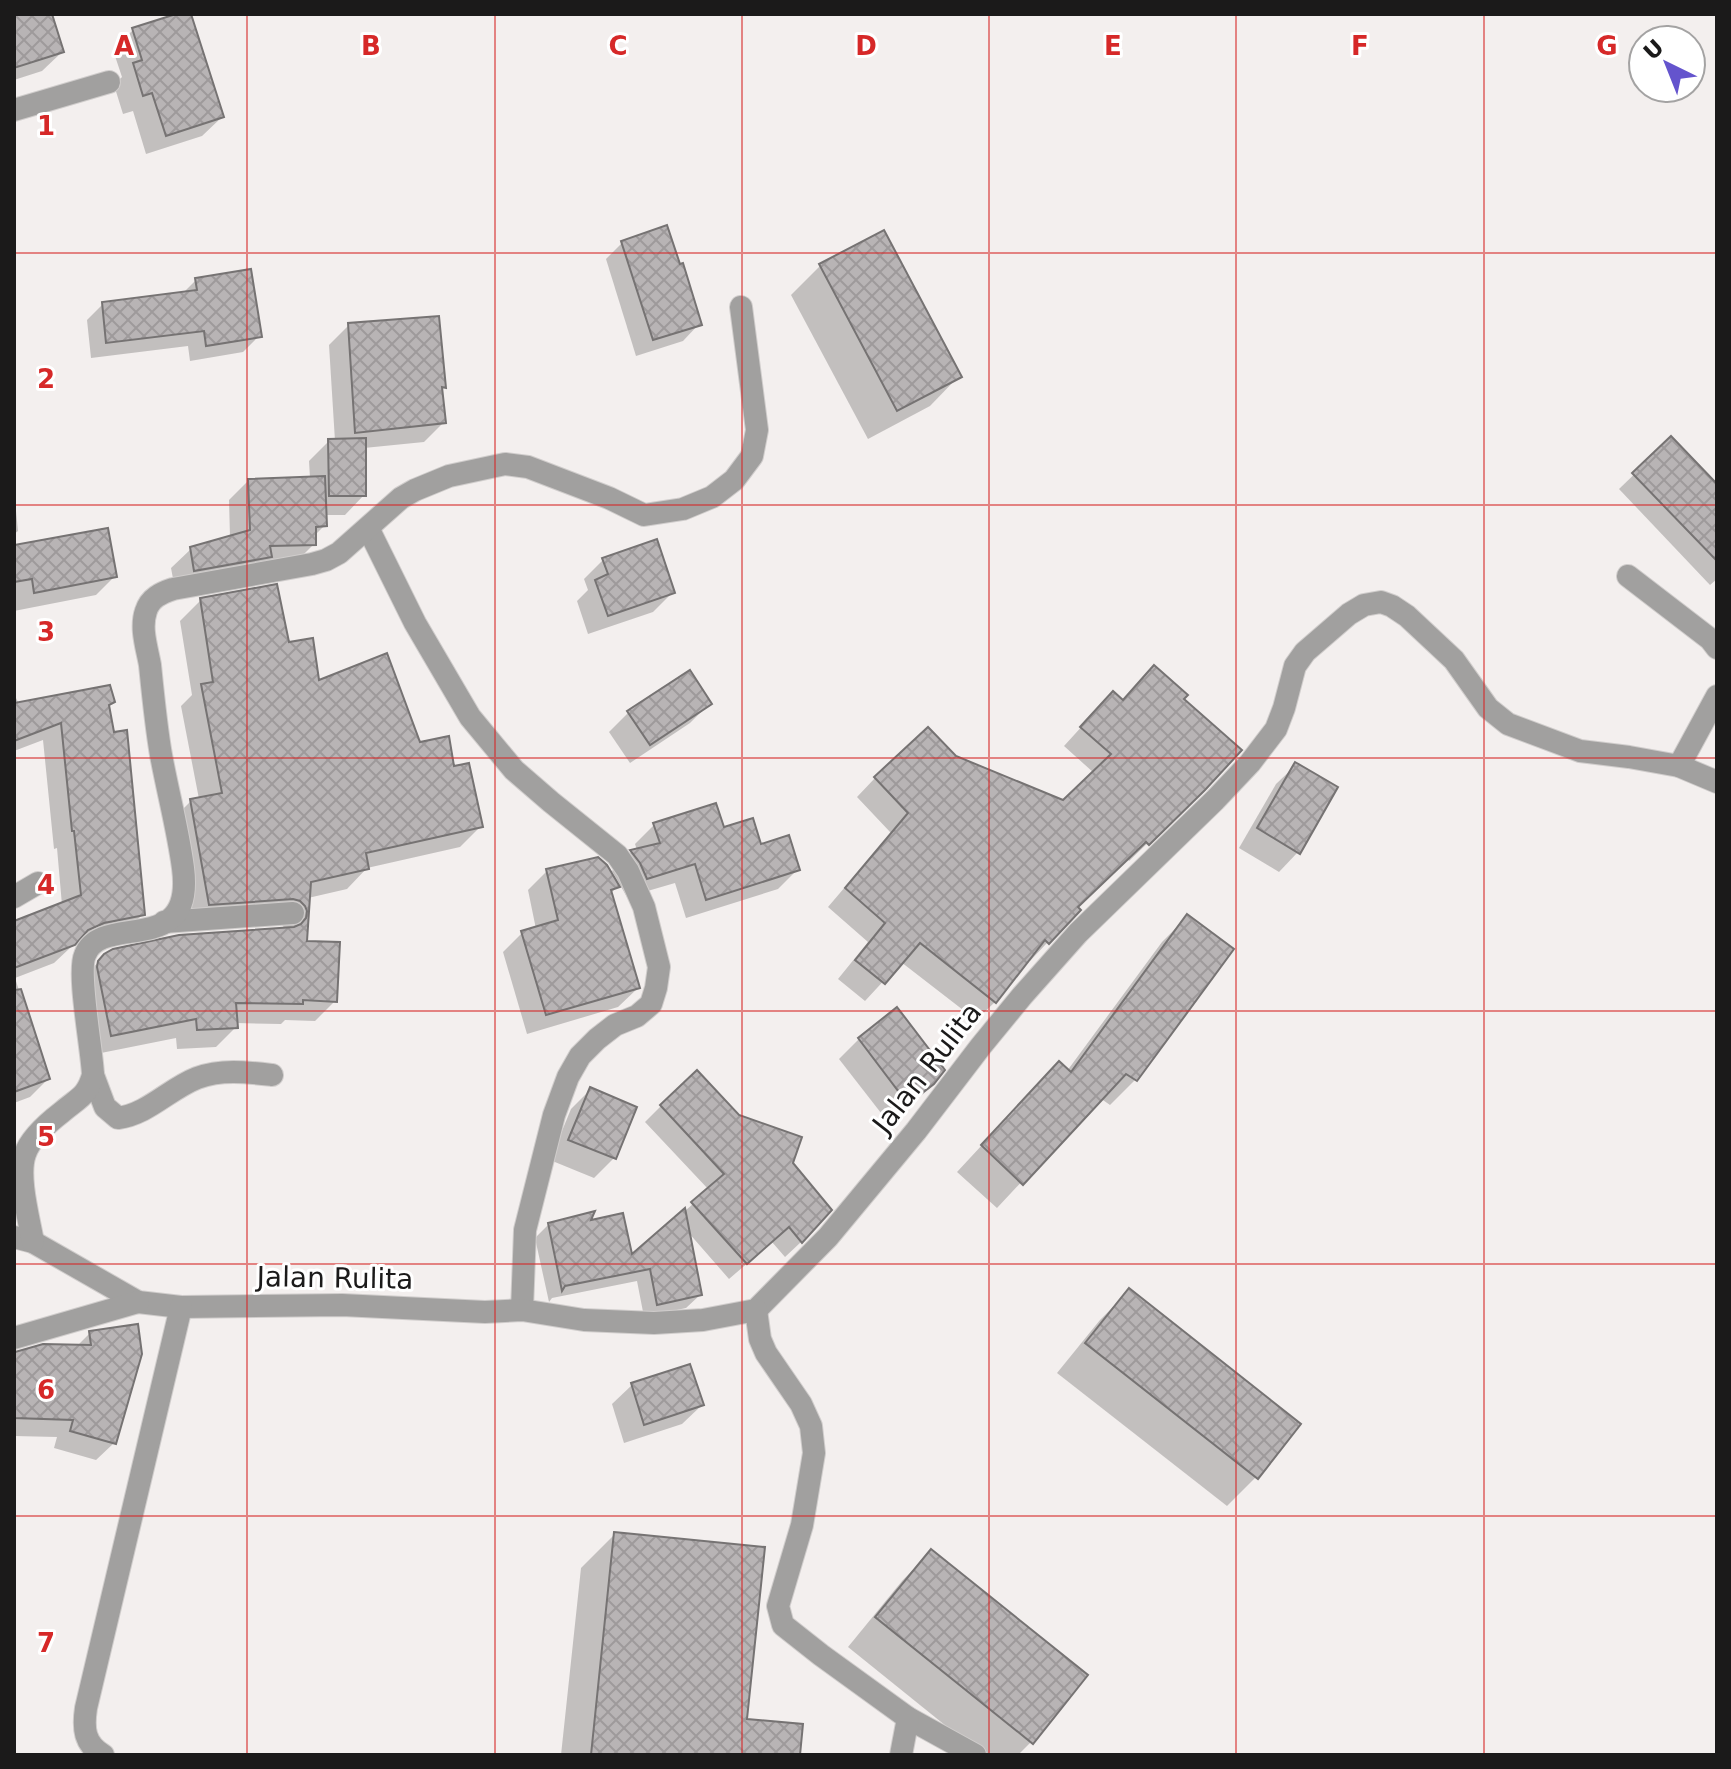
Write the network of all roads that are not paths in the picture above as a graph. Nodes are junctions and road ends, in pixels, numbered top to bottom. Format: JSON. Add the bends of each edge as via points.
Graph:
{"nodes":[{"id":1,"x":109,"y":82,"type":"dead end"},
{"id":2,"x":14,"y":110,"type":"edge"},
{"id":3,"x":741,"y":307,"type":"dead end"},
{"id":4,"x":368,"y":528,"type":"junction"},
{"id":5,"x":1628,"y":576,"type":"dead end"},
{"id":6,"x":1717,"y":648,"type":"edge"},
{"id":7,"x":1717,"y":696,"type":"edge"},
{"id":8,"x":1679,"y":766,"type":"junction"},
{"id":9,"x":1717,"y":782,"type":"edge"},
{"id":10,"x":38,"y":883,"type":"dead end"},
{"id":11,"x":14,"y":897,"type":"edge"},
{"id":12,"x":293,"y":913,"type":"dead end"},
{"id":13,"x":164,"y":922,"type":"junction"},
{"id":14,"x":93,"y":1075,"type":"junction"},
{"id":15,"x":272,"y":1075,"type":"dead end"},
{"id":16,"x":23,"y":1240,"type":"edge"},
{"id":17,"x":138,"y":1302,"type":"junction"},
{"id":18,"x":181,"y":1307,"type":"junction"},
{"id":19,"x":522,"y":1310,"type":"junction"},
{"id":20,"x":756,"y":1310,"type":"junction"},
{"id":21,"x":14,"y":1338,"type":"edge"},
{"id":22,"x":908,"y":1718,"type":"junction"},
{"id":23,"x":103,"y":1755,"type":"edge"},
{"id":24,"x":901,"y":1755,"type":"edge"},
{"id":25,"x":975,"y":1755,"type":"edge"}],
"edges":[{"from":1,"to":2,"type":"street"},
{"from":3,"to":4,"type":"street","via":[[757,430],[752,456],[712,497],[683,509],[644,515],[528,467],[505,464],[449,476],[415,490]]},
{"from":4,"to":13,"type":"street","via":[[326,560],[173,589],[150,602],[144,632],[185,889],[175,916]]},
{"from":4,"to":19,"type":"street","via":[[470,717],[514,770],[617,855],[628,871],[644,907],[659,967],[651,1004],[597,1039],[568,1077],[525,1230]]},
{"from":5,"to":6,"type":"street"},
{"from":7,"to":8,"type":"street"},
{"from":8,"to":9,"type":"street","name":"Jalan Rulita"},
{"from":8,"to":20,"type":"street","name":"Jalan Rulita","via":[[1580,751],[1508,724],[1488,708],[1454,660],[1407,616],[1381,602],[1364,605],[1305,652],[1295,666],[1276,729],[1250,763],[1078,933],[828,1237]]},
{"from":10,"to":11,"type":"street"},
{"from":12,"to":13,"type":"street"},
{"from":13,"to":14,"type":"street","via":[[101,939],[86,951],[82,972]]},
{"from":14,"to":15,"type":"street","via":[[105,1107],[118,1118],[132,1117],[211,1073]]},
{"from":14,"to":16,"type":"street","via":[[89,1089],[25,1152]]},
{"from":16,"to":17,"type":"street","name":"Jalan Rulita"},
{"from":17,"to":18,"type":"street","name":"Jalan Rulita"},
{"from":17,"to":21,"type":"street"},
{"from":18,"to":19,"type":"street","name":"Jalan Rulita"},
{"from":18,"to":23,"type":"street","via":[[86,1708],[84,1734]]},
{"from":19,"to":20,"type":"street","name":"Jalan Rulita","via":[[654,1323]]},
{"from":20,"to":22,"type":"street","via":[[766,1353],[811,1426],[814,1453],[802,1525],[778,1606],[783,1625]]},
{"from":22,"to":24,"type":"street"},
{"from":22,"to":25,"type":"street"}]}
